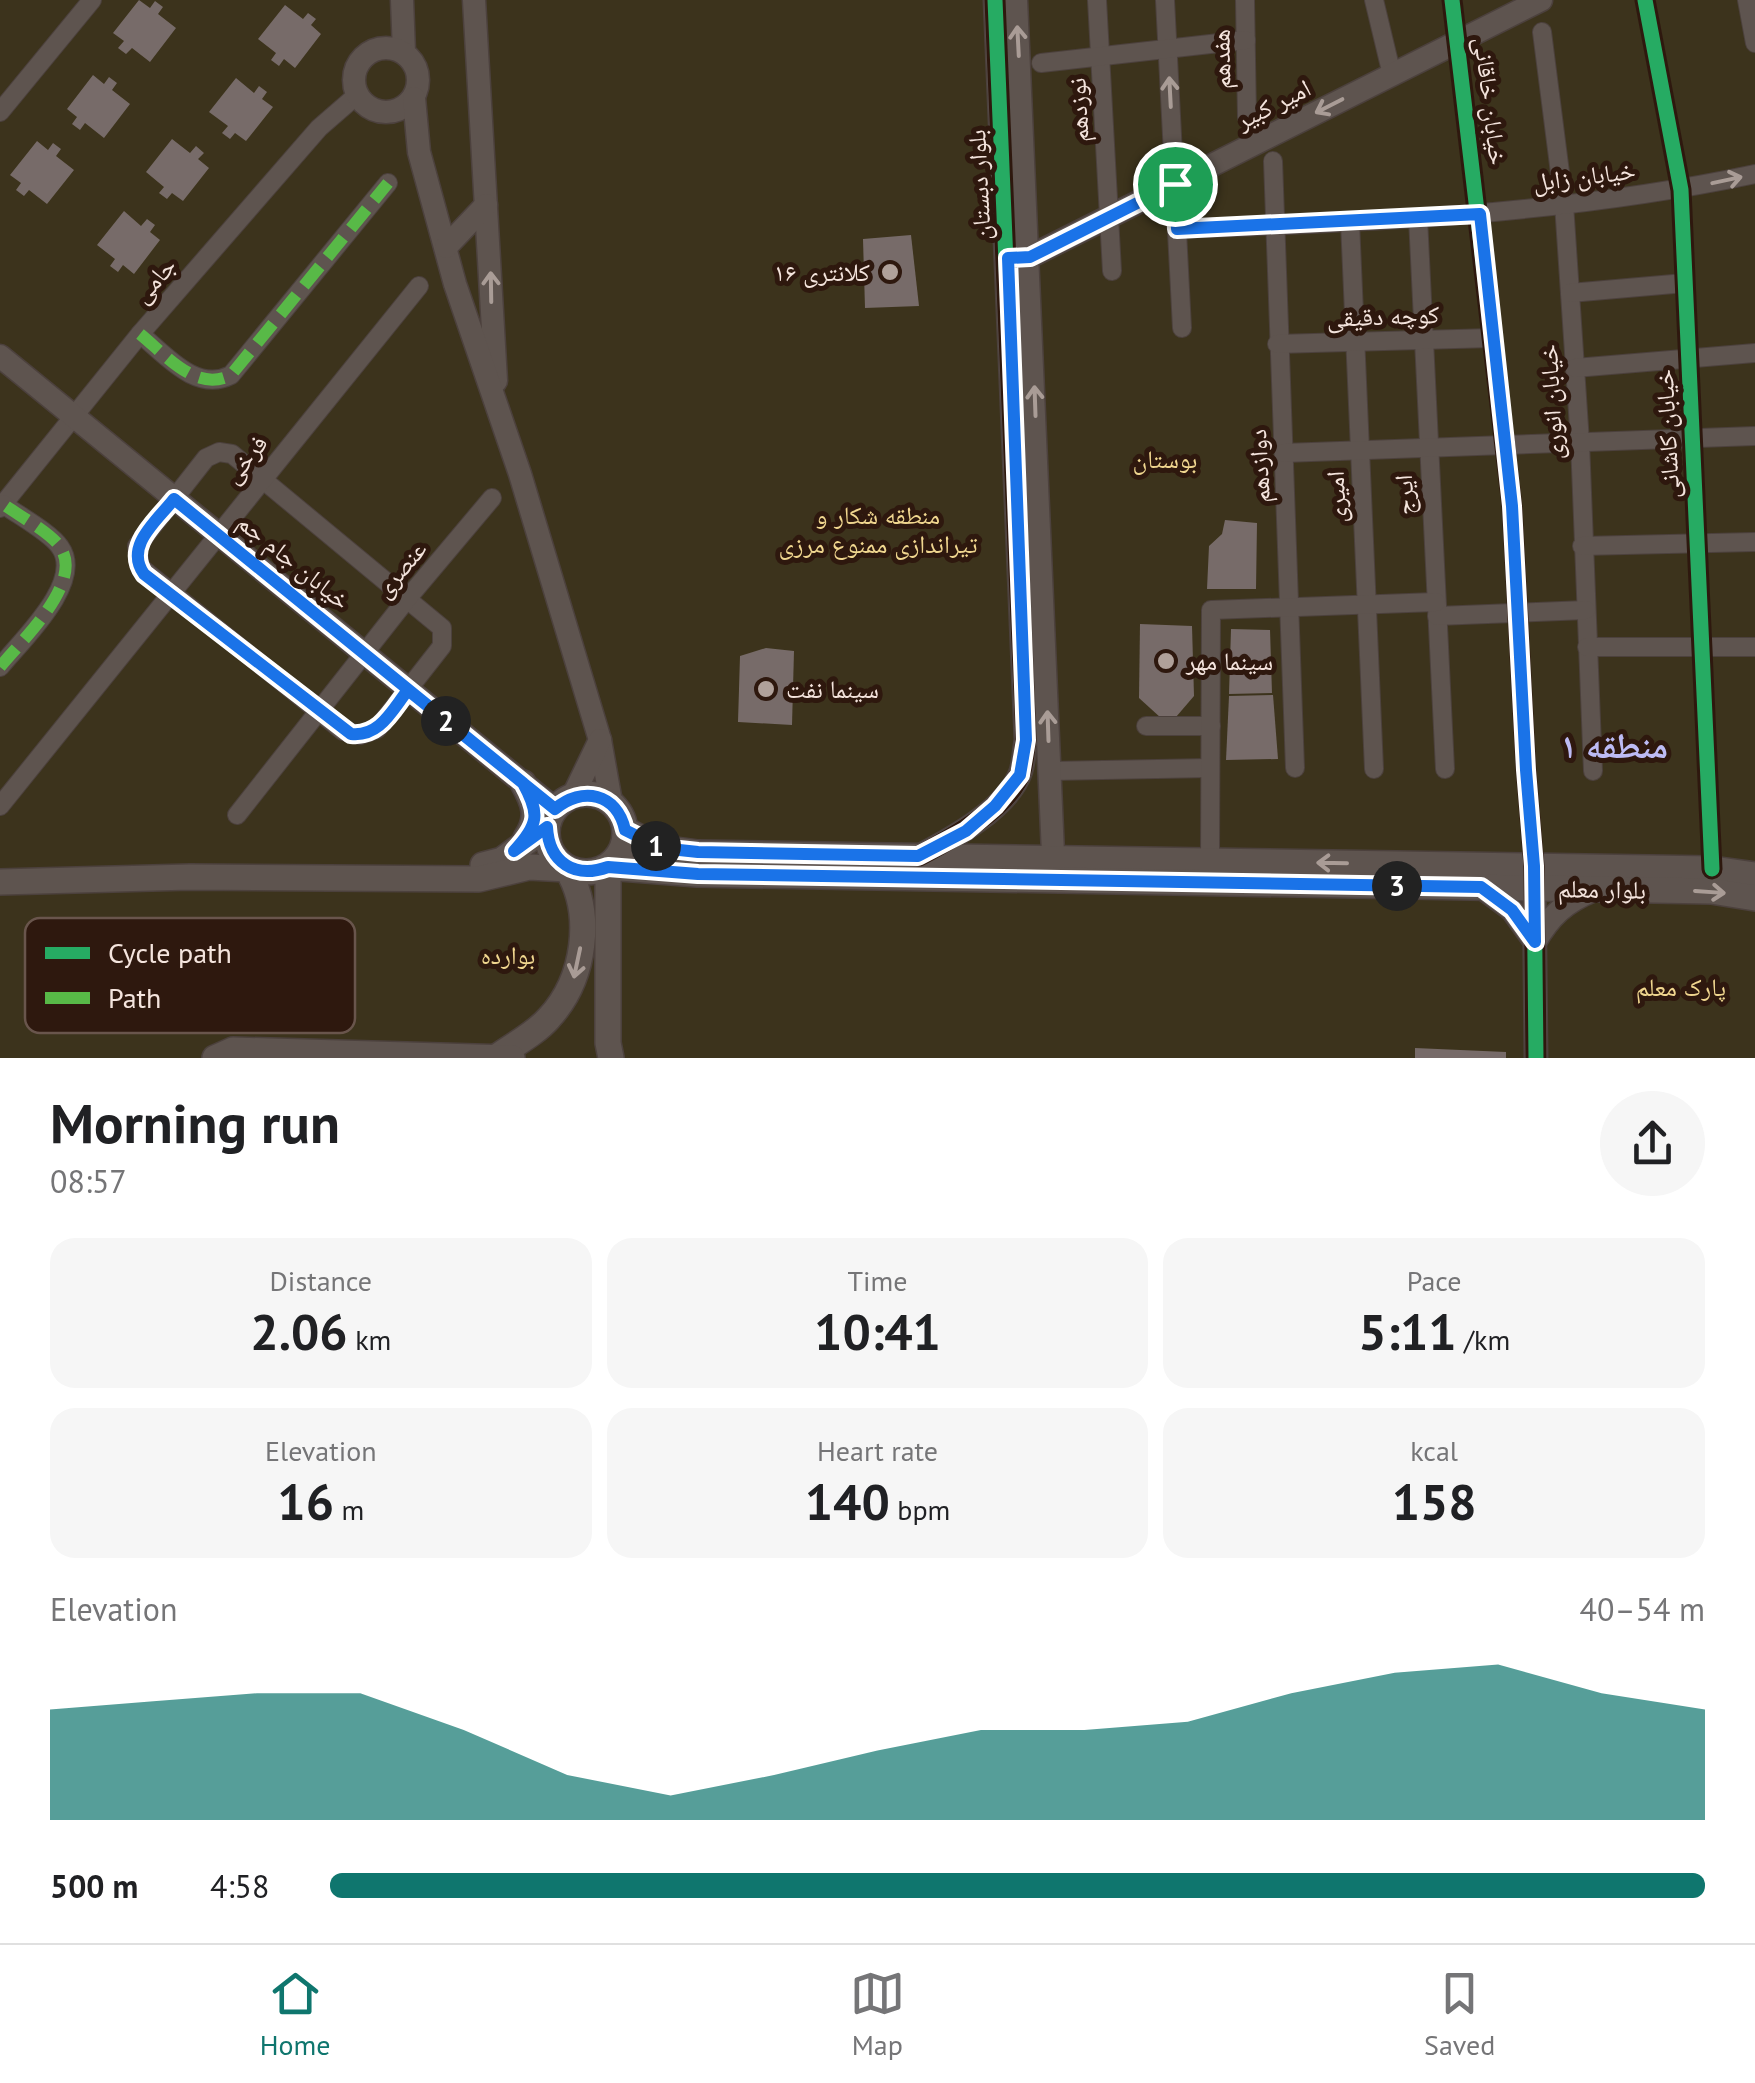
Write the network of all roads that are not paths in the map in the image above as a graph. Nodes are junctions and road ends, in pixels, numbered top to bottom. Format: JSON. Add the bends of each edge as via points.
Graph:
{"nodes":[{"id":1,"x":92,"y":0,"type":"edge"},
{"id":2,"x":402,"y":0,"type":"edge"},
{"id":3,"x":474,"y":0,"type":"edge"},
{"id":4,"x":995,"y":0,"type":"edge"},
{"id":5,"x":1016,"y":0,"type":"edge"},
{"id":6,"x":1097,"y":0,"type":"edge"},
{"id":7,"x":1164,"y":0,"type":"edge"},
{"id":8,"x":1245,"y":0,"type":"edge"},
{"id":9,"x":1374,"y":0,"type":"edge"},
{"id":10,"x":1452,"y":0,"type":"edge"},
{"id":11,"x":1645,"y":0,"type":"edge"},
{"id":12,"x":1746,"y":0,"type":"edge"},
{"id":13,"x":1538,"y":1,"type":"edge"},
{"id":14,"x":1542,"y":32,"type":"dead end"},
{"id":15,"x":1246,"y":40,"type":"junction"},
{"id":16,"x":1459,"y":41,"type":"junction"},
{"id":17,"x":1755,"y":43,"type":"edge"},
{"id":18,"x":1168,"y":48,"type":"junction"},
{"id":19,"x":404,"y":52,"type":"junction"},
{"id":20,"x":1100,"y":55,"type":"junction"},
{"id":21,"x":1040,"y":63,"type":"dead end"},
{"id":22,"x":1392,"y":74,"type":"junction"},
{"id":23,"x":357,"y":95,"type":"junction"},
{"id":24,"x":414,"y":98,"type":"junction"},
{"id":25,"x":0,"y":112,"type":"edge"},
{"id":26,"x":1247,"y":117,"type":"dead end"},
{"id":27,"x":1272,"y":161,"type":"dead end"},
{"id":28,"x":1755,"y":174,"type":"edge"},
{"id":29,"x":388,"y":183,"type":"dead end"},
{"id":30,"x":1175,"y":184,"type":"junction"},
{"id":31,"x":1680,"y":190,"type":"junction"},
{"id":32,"x":1564,"y":204,"type":"junction"},
{"id":33,"x":486,"y":205,"type":"junction"},
{"id":34,"x":1480,"y":214,"type":"junction"},
{"id":35,"x":1109,"y":218,"type":"junction"},
{"id":36,"x":1418,"y":218,"type":"junction"},
{"id":37,"x":1350,"y":222,"type":"junction"},
{"id":38,"x":1274,"y":226,"type":"junction"},
{"id":39,"x":1177,"y":229,"type":"junction"},
{"id":40,"x":446,"y":247,"type":"junction"},
{"id":41,"x":1018,"y":258,"type":"junction"},
{"id":42,"x":1112,"y":271,"type":"dead end"},
{"id":43,"x":1685,"y":283,"type":"junction"},
{"id":44,"x":418,"y":286,"type":"dead end"},
{"id":45,"x":1570,"y":293,"type":"junction"},
{"id":46,"x":1182,"y":328,"type":"dead end"},
{"id":47,"x":140,"y":334,"type":"junction"},
{"id":48,"x":1422,"y":338,"type":"junction"},
{"id":49,"x":1492,"y":338,"type":"junction"},
{"id":50,"x":1354,"y":342,"type":"junction"},
{"id":51,"x":1277,"y":344,"type":"junction"},
{"id":52,"x":1755,"y":353,"type":"edge"},
{"id":53,"x":0,"y":356,"type":"edge"},
{"id":54,"x":1688,"y":358,"type":"junction"},
{"id":55,"x":1575,"y":368,"type":"junction"},
{"id":56,"x":74,"y":416,"type":"junction"},
{"id":57,"x":498,"y":419,"type":"junction"},
{"id":58,"x":1755,"y":436,"type":"edge"},
{"id":59,"x":1692,"y":438,"type":"junction"},
{"id":60,"x":1580,"y":442,"type":"junction"},
{"id":61,"x":1504,"y":445,"type":"junction"},
{"id":62,"x":1426,"y":448,"type":"junction"},
{"id":63,"x":1358,"y":450,"type":"junction"},
{"id":64,"x":1284,"y":453,"type":"junction"},
{"id":65,"x":262,"y":478,"type":"junction"},
{"id":66,"x":492,"y":498,"type":"dead end"},
{"id":67,"x":174,"y":499,"type":"junction"},
{"id":68,"x":2,"y":506,"type":"edge"},
{"id":69,"x":216,"y":534,"type":"junction"},
{"id":70,"x":1755,"y":542,"type":"edge"},
{"id":71,"x":1697,"y":543,"type":"junction"},
{"id":72,"x":1582,"y":546,"type":"junction"},
{"id":73,"x":169,"y":593,"type":"junction"},
{"id":74,"x":407,"y":599,"type":"junction"},
{"id":75,"x":1366,"y":604,"type":"junction"},
{"id":76,"x":1289,"y":607,"type":"junction"},
{"id":77,"x":1436,"y":609,"type":"junction"},
{"id":78,"x":1586,"y":610,"type":"junction"},
{"id":79,"x":1519,"y":613,"type":"junction"},
{"id":80,"x":1702,"y":646,"type":"junction"},
{"id":81,"x":1587,"y":647,"type":"junction"},
{"id":82,"x":1755,"y":647,"type":"edge"},
{"id":83,"x":364,"y":654,"type":"junction"},
{"id":84,"x":0,"y":666,"type":"edge"},
{"id":85,"x":408,"y":690,"type":"junction"},
{"id":86,"x":318,"y":712,"type":"junction"},
{"id":87,"x":1146,"y":726,"type":"dead end"},
{"id":88,"x":1210,"y":726,"type":"junction"},
{"id":89,"x":600,"y":740,"type":"junction"},
{"id":90,"x":1210,"y":768,"type":"junction"},
{"id":91,"x":1295,"y":768,"type":"dead end"},
{"id":92,"x":1374,"y":769,"type":"dead end"},
{"id":93,"x":1444,"y":770,"type":"dead end"},
{"id":94,"x":1050,"y":771,"type":"junction"},
{"id":95,"x":1593,"y":771,"type":"dead end"},
{"id":96,"x":523,"y":783,"type":"junction"},
{"id":97,"x":611,"y":802,"type":"junction"},
{"id":98,"x":0,"y":806,"type":"edge"},
{"id":99,"x":558,"y":810,"type":"junction"},
{"id":100,"x":237,"y":816,"type":"dead end"},
{"id":101,"x":625,"y":830,"type":"junction"},
{"id":102,"x":514,"y":851,"type":"junction"},
{"id":103,"x":918,"y":856,"type":"junction"},
{"id":104,"x":1210,"y":861,"type":"junction"},
{"id":105,"x":0,"y":864,"type":"edge"},
{"id":106,"x":608,"y":867,"type":"junction"},
{"id":107,"x":567,"y":868,"type":"junction"},
{"id":108,"x":1712,"y":869,"type":"junction"},
{"id":109,"x":1054,"y":870,"type":"junction"},
{"id":110,"x":1755,"y":876,"type":"edge"},
{"id":111,"x":1534,"y":877,"type":"junction"},
{"id":112,"x":0,"y":882,"type":"edge"},
{"id":113,"x":1481,"y":887,"type":"junction"},
{"id":114,"x":1595,"y":889,"type":"junction"},
{"id":115,"x":1755,"y":898,"type":"edge"},
{"id":116,"x":1535,"y":942,"type":"junction"},
{"id":117,"x":428,"y":1056,"type":"edge"},
{"id":118,"x":505,"y":1057,"type":"edge"},
{"id":119,"x":214,"y":1058,"type":"edge"},
{"id":120,"x":611,"y":1058,"type":"edge"},
{"id":121,"x":1536,"y":1058,"type":"edge"}],
"edges":[{"from":1,"to":25,"type":"street"},
{"from":2,"to":19,"type":"street"},
{"from":3,"to":33,"type":"street"},
{"from":4,"to":41,"type":"street","name":"بلوار دبستان"},
{"from":41,"to":5,"type":"street","name":"بلوار دبستان","one_way":true},
{"from":6,"to":20,"type":"street","name":"نوزدهم"},
{"from":7,"to":18,"type":"street"},
{"from":8,"to":15,"type":"street","name":"هفدهم"},
{"from":9,"to":22,"type":"street"},
{"from":10,"to":16,"type":"street","name":"خیابان خاقانی"},
{"from":11,"to":31,"type":"street","name":"خیابان کاشانی"},
{"from":12,"to":17,"type":"street"},
{"from":13,"to":16,"type":"street","name":"امیر کبیر"},
{"from":14,"to":32,"type":"street","name":"خیابان انوری"},
{"from":15,"to":18,"type":"street"},
{"from":15,"to":26,"type":"street","name":"هفدهم"},
{"from":16,"to":22,"type":"street","name":"امیر کبیر"},
{"from":16,"to":34,"type":"street","name":"خیابان خاقانی"},
{"from":18,"to":20,"type":"street"},
{"from":30,"to":18,"type":"street","one_way":true},
{"from":19,"to":23,"type":"street","via":[[388,47],[358,62]]},
{"from":19,"to":24,"type":"street","via":[[416,65]]},
{"from":20,"to":21,"type":"street"},
{"from":20,"to":35,"type":"street","name":"نوزدهم"},
{"from":22,"to":30,"type":"street","name":"امیر کبیر","one_way":true},
{"from":23,"to":24,"type":"street","via":[[384,113]]},
{"from":23,"to":47,"type":"street","name":"جامی","via":[[319,128]]},
{"from":24,"to":40,"type":"street","via":[[419,152]]},
{"from":27,"to":38,"type":"street","name":"دوازدهم"},
{"from":31,"to":28,"type":"street","name":"خیابان زابل","one_way":true},
{"from":29,"to":47,"type":"street","via":[[231,375],[218,382],[192,376]]},
{"from":30,"to":35,"type":"street","name":"امیر کبیر"},
{"from":30,"to":39,"type":"street"},
{"from":31,"to":32,"type":"street","name":"خیابان زابل"},
{"from":31,"to":43,"type":"street","name":"خیابان کاشانی"},
{"from":32,"to":34,"type":"street","name":"خیابان زابل"},
{"from":32,"to":45,"type":"street","name":"خیابان انوری"},
{"from":33,"to":40,"type":"street"},
{"from":57,"to":33,"type":"street","one_way":true},
{"from":34,"to":36,"type":"street","name":"خیابان زابل"},
{"from":34,"to":49,"type":"street","name":"خیابان خاقانی"},
{"from":35,"to":41,"type":"street","name":"امیر کبیر"},
{"from":35,"to":42,"type":"street","name":"نوزدهم"},
{"from":36,"to":37,"type":"street","name":"خیابان زابل"},
{"from":36,"to":48,"type":"street","name":"ایرج"},
{"from":37,"to":38,"type":"street","name":"خیابان زابل"},
{"from":37,"to":50,"type":"street","name":"امیری"},
{"from":38,"to":39,"type":"street","name":"خیابان زابل"},
{"from":38,"to":51,"type":"street","name":"دوازدهم"},
{"from":39,"to":46,"type":"street"},
{"from":40,"to":57,"type":"street"},
{"from":94,"to":41,"type":"street","name":"بلوار دبستان","one_way":true},
{"from":41,"to":103,"type":"street","name":"بلوار دبستان","via":[[1026,740],[1020,775],[995,806],[966,831]]},
{"from":43,"to":45,"type":"street"},
{"from":43,"to":54,"type":"street","name":"خیابان کاشانی"},
{"from":44,"to":65,"type":"street","name":"فرخی"},
{"from":45,"to":55,"type":"street","name":"خیابان انوری"},
{"from":47,"to":56,"type":"street","name":"جامی"},
{"from":48,"to":49,"type":"street","name":"کوچه دقیقی"},
{"from":48,"to":50,"type":"street","name":"کوچه دقیقی"},
{"from":48,"to":62,"type":"street","name":"ایرج"},
{"from":49,"to":61,"type":"street","name":"خیابان خاقانی"},
{"from":50,"to":51,"type":"street","name":"کوچه دقیقی"},
{"from":50,"to":63,"type":"street","name":"امیری"},
{"from":51,"to":64,"type":"street","name":"دوازدهم"},
{"from":52,"to":54,"type":"street"},
{"from":53,"to":56,"type":"street","name":"خیابان جام جم"},
{"from":54,"to":55,"type":"street"},
{"from":54,"to":59,"type":"street","name":"خیابان کاشانی"},
{"from":55,"to":60,"type":"street","name":"خیابان انوری"},
{"from":56,"to":67,"type":"street","name":"خیابان جام جم"},
{"from":56,"to":68,"type":"street","name":"جامی"},
{"from":57,"to":89,"type":"street"},
{"from":58,"to":59,"type":"street"},
{"from":59,"to":60,"type":"street"},
{"from":59,"to":71,"type":"street","name":"خیابان کاشانی"},
{"from":60,"to":61,"type":"street"},
{"from":60,"to":72,"type":"street","name":"خیابان انوری"},
{"from":61,"to":62,"type":"street"},
{"from":61,"to":79,"type":"street","name":"خیابان خاقانی"},
{"from":62,"to":63,"type":"street"},
{"from":62,"to":77,"type":"street","name":"ایرج"},
{"from":63,"to":64,"type":"street"},
{"from":63,"to":75,"type":"street","name":"امیری"},
{"from":64,"to":76,"type":"street","name":"دوازدهم"},
{"from":65,"to":67,"type":"street","via":[[232,454],[219,452],[206,458]]},
{"from":65,"to":69,"type":"street","name":"فرخی"},
{"from":65,"to":74,"type":"street"},
{"from":66,"to":74,"type":"street","name":"عنصری"},
{"from":67,"to":69,"type":"street","name":"خیابان جام جم"},
{"from":67,"to":73,"type":"street","via":[[136,553],[144,574]]},
{"from":68,"to":84,"type":"street","via":[[60,547],[67,567],[54,602]]},
{"from":69,"to":73,"type":"street","name":"فرخی"},
{"from":69,"to":83,"type":"street","name":"خیابان جام جم"},
{"from":70,"to":71,"type":"street"},
{"from":71,"to":72,"type":"street"},
{"from":71,"to":80,"type":"street","name":"خیابان کاشانی"},
{"from":72,"to":78,"type":"street","name":"خیابان انوری"},
{"from":73,"to":86,"type":"street"},
{"from":73,"to":98,"type":"street","name":"فرخی"},
{"from":74,"to":83,"type":"street","name":"عنصری"},
{"from":74,"to":85,"type":"street","via":[[444,634]]},
{"from":75,"to":76,"type":"street"},
{"from":75,"to":77,"type":"street"},
{"from":75,"to":92,"type":"street","name":"امیری"},
{"from":76,"to":88,"type":"street","via":[[1211,610]]},
{"from":76,"to":91,"type":"street","name":"دوازدهم"},
{"from":77,"to":79,"type":"street"},
{"from":77,"to":93,"type":"street","name":"ایرج"},
{"from":78,"to":79,"type":"street"},
{"from":78,"to":81,"type":"street","name":"خیابان انوری"},
{"from":79,"to":111,"type":"street","name":"خیابان خاقانی"},
{"from":80,"to":81,"type":"street"},
{"from":80,"to":82,"type":"street"},
{"from":80,"to":108,"type":"street","name":"خیابان کاشانی"},
{"from":81,"to":95,"type":"street","name":"خیابان انوری"},
{"from":83,"to":85,"type":"street","name":"خیابان جام جم"},
{"from":83,"to":86,"type":"street","name":"عنصری"},
{"from":85,"to":86,"type":"street","via":[[369,734],[351,734]]},
{"from":85,"to":96,"type":"street","name":"خیابان جام جم"},
{"from":86,"to":100,"type":"street","name":"عنصری"},
{"from":87,"to":88,"type":"street"},
{"from":88,"to":90,"type":"street"},
{"from":89,"to":97,"type":"street"},
{"from":89,"to":99,"type":"street"},
{"from":90,"to":94,"type":"street"},
{"from":90,"to":104,"type":"street"},
{"from":94,"to":109,"type":"street","name":"بلوار دبستان"},
{"from":96,"to":99,"type":"street","name":"خیابان جام جم"},
{"from":96,"to":102,"type":"main road","via":[[536,816]]},
{"from":97,"to":99,"type":"main road","via":[[599,796]]},
{"from":97,"to":101,"type":"main road"},
{"from":99,"to":102,"type":"main road"},
{"from":99,"to":107,"type":"main road","via":[[550,847]]},
{"from":101,"to":103,"type":"main road","name":"بلوار معلم","via":[[661,848],[698,852]]},
{"from":101,"to":106,"type":"main road"},
{"from":102,"to":105,"type":"main road","via":[[479,866]]},
{"from":103,"to":109,"type":"main road","name":"بلوار معلم"},
{"from":104,"to":109,"type":"main road","name":"بلوار معلم"},
{"from":111,"to":104,"type":"main road","name":"بلوار معلم","one_way":true},
{"from":106,"to":107,"type":"main road"},
{"from":106,"to":109,"type":"main road","name":"بلوار معلم","via":[[698,874]]},
{"from":106,"to":120,"type":"main road"},
{"from":107,"to":112,"type":"main road","via":[[460,879]]},
{"from":107,"to":118,"type":"main road","one_way":true,"via":[[582,919],[575,977],[546,1022]]},
{"from":108,"to":110,"type":"main road","name":"بلوار معلم"},
{"from":108,"to":111,"type":"main road","name":"بلوار معلم"},
{"from":109,"to":113,"type":"main road","name":"بلوار معلم"},
{"from":111,"to":113,"type":"main road","name":"بلوار معلم"},
{"from":111,"to":114,"type":"main road","name":"بلوار معلم"},
{"from":111,"to":116,"type":"street"},
{"from":113,"to":116,"type":"street","via":[[1512,910]]},
{"from":114,"to":115,"type":"main road","name":"بلوار معلم","one_way":true},
{"from":114,"to":116,"type":"street","via":[[1549,918]]},
{"from":116,"to":121,"type":"street"},
{"from":117,"to":118,"type":"main road"},
{"from":117,"to":119,"type":"main road","via":[[233,1050]]}]}
